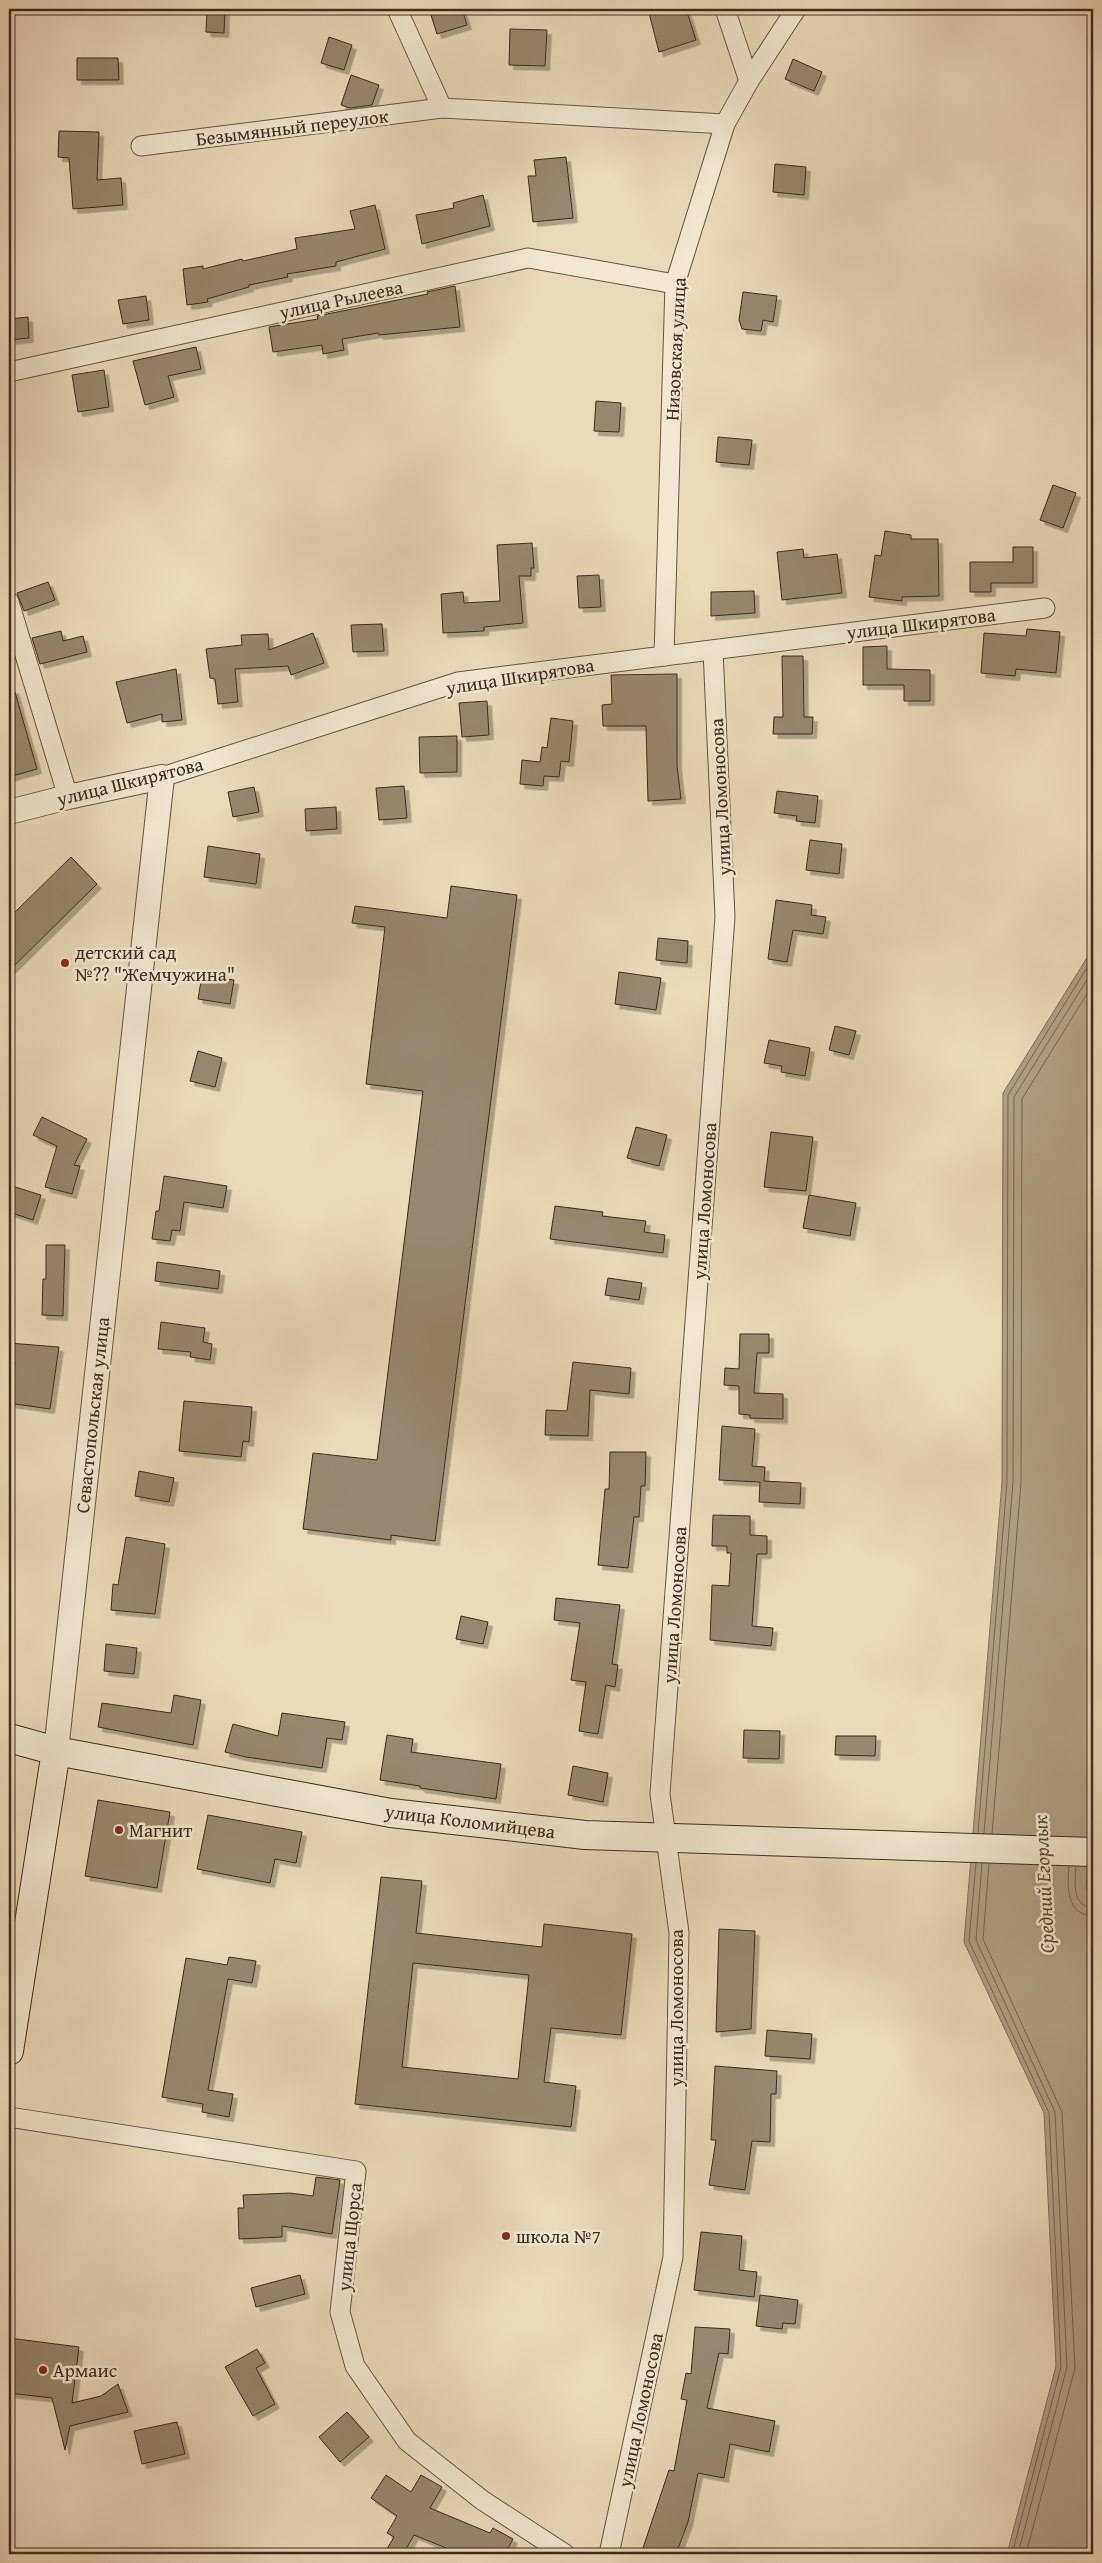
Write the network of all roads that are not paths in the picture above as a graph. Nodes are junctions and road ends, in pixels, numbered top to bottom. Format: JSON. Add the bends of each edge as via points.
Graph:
{"nodes":[{"id":1,"x":397,"y":9,"type":"edge"},
{"id":2,"x":725,"y":9,"type":"edge"},
{"id":3,"x":796,"y":9,"type":"edge"},
{"id":4,"x":749,"y":81,"type":"junction"},
{"id":5,"x":442,"y":108,"type":"junction"},
{"id":6,"x":725,"y":124,"type":"junction"},
{"id":7,"x":141,"y":146,"type":"dead end"},
{"id":8,"x":675,"y":284,"type":"junction"},
{"id":9,"x":9,"y":372,"type":"edge"},
{"id":10,"x":9,"y":602,"type":"edge"},
{"id":11,"x":1045,"y":608,"type":"dead end"},
{"id":12,"x":713,"y":650,"type":"junction"},
{"id":13,"x":664,"y":656,"type":"junction"},
{"id":14,"x":162,"y":777,"type":"junction"},
{"id":15,"x":68,"y":797,"type":"junction"},
{"id":16,"x":9,"y":812,"type":"edge"},
{"id":17,"x":9,"y":1738,"type":"edge"},
{"id":18,"x":56,"y":1751,"type":"junction"},
{"id":19,"x":665,"y":1837,"type":"junction"},
{"id":20,"x":1093,"y":1852,"type":"edge"},
{"id":21,"x":9,"y":2050,"type":"edge"},
{"id":22,"x":9,"y":2117,"type":"edge"},
{"id":23,"x":565,"y":2554,"type":"edge"},
{"id":24,"x":609,"y":2554,"type":"edge"}],
"edges":[{"from":1,"to":5,"type":"street"},
{"from":2,"to":4,"type":"street"},
{"from":3,"to":4,"type":"street","name":"Низовская улица"},
{"from":4,"to":6,"type":"street","name":"Низовская улица"},
{"from":5,"to":6,"type":"street","name":"Безымянный переулок"},
{"from":5,"to":7,"type":"street","name":"Безымянный переулок"},
{"from":6,"to":8,"type":"street","name":"Низовская улица"},
{"from":8,"to":9,"type":"street","name":"улица Рылеева","via":[[528,258]]},
{"from":8,"to":13,"type":"street","name":"Низовская улица"},
{"from":10,"to":15,"type":"street"},
{"from":11,"to":12,"type":"street","name":"улица Шкирятова"},
{"from":12,"to":13,"type":"street","name":"улица Шкирятова"},
{"from":12,"to":19,"type":"street","name":"улица Ломоносова","via":[[725,918],[660,1794]]},
{"from":13,"to":14,"type":"street","name":"улица Шкирятова","via":[[458,682]]},
{"from":14,"to":15,"type":"street","name":"улица Шкирятова"},
{"from":14,"to":18,"type":"street","name":"Севастопольская улица"},
{"from":15,"to":16,"type":"street","name":"улица Шкирятова"},
{"from":17,"to":18,"type":"main road","name":"улица Коломийцева"},
{"from":18,"to":19,"type":"main road","name":"улица Коломийцева","via":[[391,1813],[585,1835]]},
{"from":18,"to":21,"type":"main road","name":"Севастопольская улица"},
{"from":19,"to":20,"type":"main road","name":"улица Коломийцева"},
{"from":19,"to":24,"type":"street","name":"улица Ломоносова","via":[[679,1933],[673,2257]]},
{"from":22,"to":23,"type":"street","name":"улица Щорса","via":[[356,2171],[340,2312],[356,2366],[407,2441],[482,2500]]}]}
